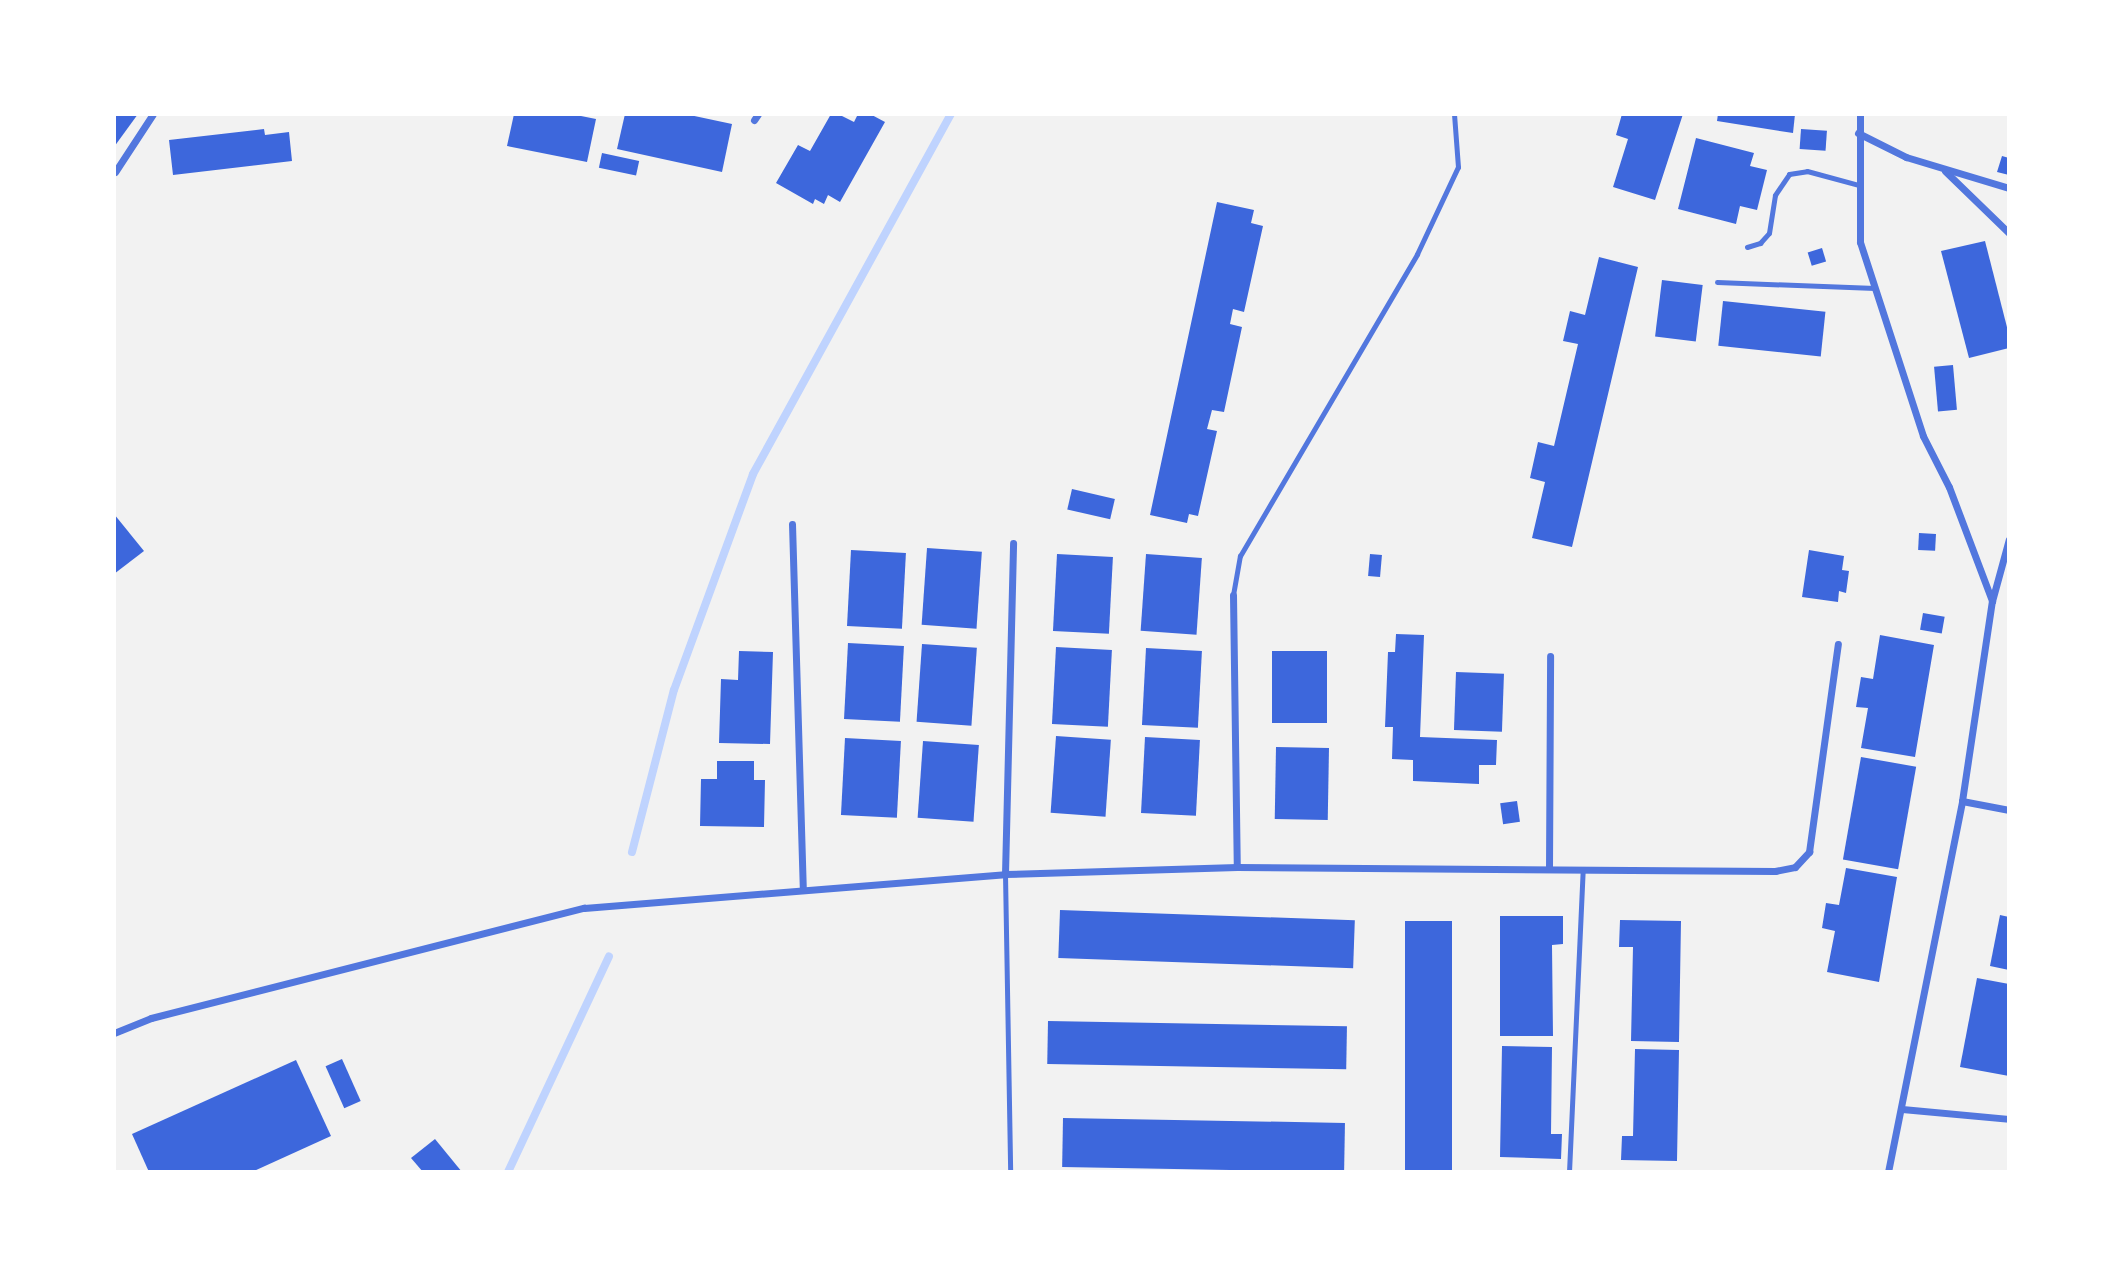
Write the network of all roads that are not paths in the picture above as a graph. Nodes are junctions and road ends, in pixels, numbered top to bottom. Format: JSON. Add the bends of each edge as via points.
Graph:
{"nodes":[{"id":1,"x":153,"y":114,"type":"edge"},
{"id":2,"x":1454,"y":114,"type":"edge"},
{"id":3,"x":1860,"y":114,"type":"edge"},
{"id":4,"x":1858,"y":133,"type":"junction"},
{"id":5,"x":1944,"y":170,"type":"junction"},
{"id":6,"x":115,"y":173,"type":"edge"},
{"id":7,"x":1859,"y":185,"type":"junction"},
{"id":8,"x":2009,"y":188,"type":"edge"},
{"id":9,"x":2009,"y":233,"type":"edge"},
{"id":10,"x":1747,"y":247,"type":"dead end"},
{"id":11,"x":1717,"y":282,"type":"dead end"},
{"id":12,"x":1875,"y":288,"type":"junction"},
{"id":13,"x":792,"y":524,"type":"dead end"},
{"id":14,"x":2009,"y":539,"type":"edge"},
{"id":15,"x":1013,"y":543,"type":"dead end"},
{"id":16,"x":1233,"y":595,"type":"joint"},
{"id":17,"x":1992,"y":601,"type":"junction"},
{"id":18,"x":1839,"y":644,"type":"dead end"},
{"id":19,"x":1550,"y":656,"type":"dead end"},
{"id":20,"x":1962,"y":801,"type":"junction"},
{"id":21,"x":2009,"y":810,"type":"edge"},
{"id":22,"x":1237,"y":867,"type":"junction"},
{"id":23,"x":1549,"y":869,"type":"junction"},
{"id":24,"x":1583,"y":869,"type":"junction"},
{"id":25,"x":1004,"y":874,"type":"junction"},
{"id":26,"x":803,"y":890,"type":"junction"},
{"id":27,"x":114,"y":1033,"type":"edge"},
{"id":28,"x":1902,"y":1109,"type":"junction"},
{"id":29,"x":2009,"y":1119,"type":"edge"},
{"id":30,"x":1010,"y":1172,"type":"edge"},
{"id":31,"x":1569,"y":1172,"type":"edge"},
{"id":32,"x":1888,"y":1172,"type":"edge"}],
"edges":[{"from":1,"to":6,"type":"street"},
{"from":2,"to":16,"type":"lane","via":[[1458,167],[1417,254],[1240,556]]},
{"from":3,"to":4,"type":"street"},
{"from":4,"to":5,"type":"street"},
{"from":4,"to":7,"type":"street"},
{"from":5,"to":8,"type":"street"},
{"from":5,"to":9,"type":"street"},
{"from":7,"to":10,"type":"lane","via":[[1807,171],[1789,174],[1775,195],[1769,233],[1760,243]]},
{"from":7,"to":12,"type":"street","via":[[1860,242]]},
{"from":11,"to":12,"type":"lane"},
{"from":12,"to":17,"type":"street","via":[[1923,436],[1949,487]]},
{"from":13,"to":26,"type":"street"},
{"from":14,"to":17,"type":"street"},
{"from":15,"to":25,"type":"street"},
{"from":16,"to":22,"type":"street"},
{"from":17,"to":20,"type":"street"},
{"from":18,"to":24,"type":"street","via":[[1809,852],[1795,867],[1776,871]]},
{"from":19,"to":23,"type":"street"},
{"from":20,"to":21,"type":"street"},
{"from":20,"to":28,"type":"street"},
{"from":22,"to":23,"type":"street"},
{"from":22,"to":25,"type":"street"},
{"from":23,"to":24,"type":"street"},
{"from":24,"to":31,"type":"lane"},
{"from":25,"to":26,"type":"street"},
{"from":25,"to":30,"type":"lane"},
{"from":26,"to":27,"type":"street","via":[[584,908],[151,1018]]},
{"from":28,"to":29,"type":"street"},
{"from":28,"to":32,"type":"street"}]}
